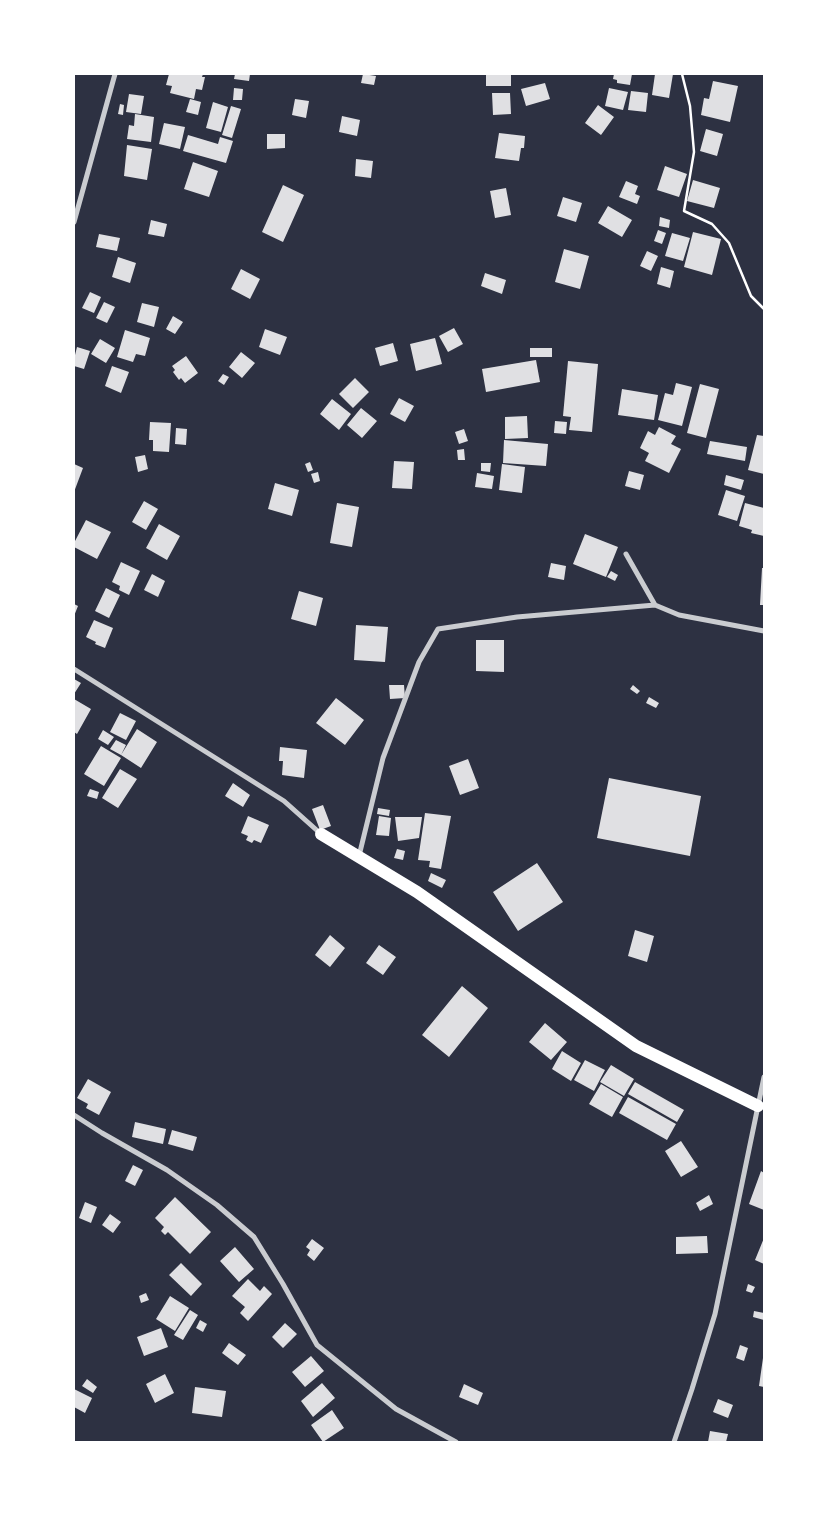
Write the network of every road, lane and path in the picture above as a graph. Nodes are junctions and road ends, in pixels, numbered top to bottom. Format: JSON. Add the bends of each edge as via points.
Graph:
{"nodes":[{"id":1,"x":115,"y":74,"type":"edge"},
{"id":2,"x":682,"y":74,"type":"edge"},
{"id":3,"x":74,"y":222,"type":"edge"},
{"id":4,"x":764,"y":309,"type":"edge"},
{"id":5,"x":626,"y":554,"type":"dead end"},
{"id":6,"x":655,"y":605,"type":"junction"},
{"id":7,"x":764,"y":631,"type":"edge"},
{"id":8,"x":74,"y":668,"type":"edge"},
{"id":9,"x":321,"y":834,"type":"joint"},
{"id":10,"x":359,"y":856,"type":"junction"},
{"id":11,"x":764,"y":1077,"type":"edge"},
{"id":12,"x":761,"y":1107,"type":"edge"},
{"id":13,"x":74,"y":1115,"type":"edge"},
{"id":14,"x":456,"y":1442,"type":"edge"},
{"id":15,"x":674,"y":1442,"type":"edge"}],
"edges":[{"from":1,"to":3,"type":"street"},
{"from":2,"to":4,"type":"path","via":[[690,106],[694,152],[684,210],[712,224],[729,243],[751,296]]},
{"from":5,"to":6,"type":"street"},
{"from":6,"to":7,"type":"street","via":[[679,615]]},
{"from":6,"to":10,"type":"street","via":[[517,617],[438,629],[420,662],[383,758]]},
{"from":8,"to":9,"type":"street","via":[[284,801]]},
{"from":9,"to":10,"type":"main road"},
{"from":10,"to":12,"type":"main road","via":[[417,892],[636,1046]]},
{"from":11,"to":12,"type":"street"},
{"from":12,"to":15,"type":"street","via":[[715,1314]]},
{"from":13,"to":14,"type":"street","via":[[167,1170],[217,1205],[254,1237],[316,1345],[396,1409]]}]}
